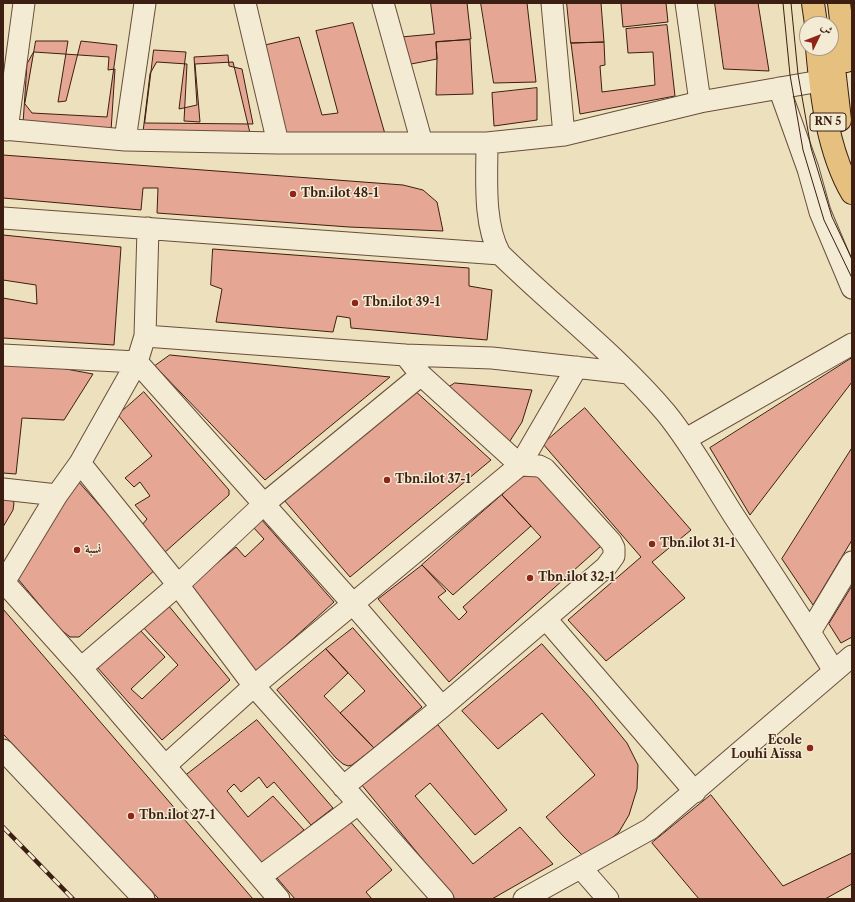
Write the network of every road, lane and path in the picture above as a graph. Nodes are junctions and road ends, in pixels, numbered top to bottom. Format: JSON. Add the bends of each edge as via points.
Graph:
{"nodes":[{"id":1,"x":24,"y":3,"type":"edge"},
{"id":2,"x":145,"y":3,"type":"edge"},
{"id":3,"x":245,"y":3,"type":"edge"},
{"id":4,"x":382,"y":3,"type":"edge"},
{"id":5,"x":552,"y":3,"type":"edge"},
{"id":6,"x":686,"y":3,"type":"edge"},
{"id":7,"x":813,"y":3,"type":"edge"},
{"id":8,"x":827,"y":3,"type":"edge"},
{"id":9,"x":839,"y":3,"type":"edge"},
{"id":10,"x":815,"y":16,"type":"edge"},
{"id":11,"x":828,"y":16,"type":"edge"},
{"id":12,"x":818,"y":56,"type":"edge"},
{"id":13,"x":833,"y":56,"type":"edge"},
{"id":14,"x":820,"y":81,"type":"junction"},
{"id":15,"x":779,"y":88,"type":"junction"},
{"id":16,"x":700,"y":102,"type":"junction"},
{"id":17,"x":852,"y":104,"type":"edge"},
{"id":18,"x":5,"y":130,"type":"edge"},
{"id":19,"x":564,"y":135,"type":"junction"},
{"id":20,"x":125,"y":140,"type":"junction"},
{"id":21,"x":278,"y":143,"type":"junction"},
{"id":22,"x":422,"y":143,"type":"junction"},
{"id":23,"x":487,"y":143,"type":"junction"},
{"id":24,"x":852,"y":183,"type":"edge"},
{"id":25,"x":852,"y":193,"type":"edge"},
{"id":26,"x":3,"y":218,"type":"edge"},
{"id":27,"x":148,"y":228,"type":"junction"},
{"id":28,"x":500,"y":254,"type":"junction"},
{"id":29,"x":852,"y":288,"type":"edge"},
{"id":30,"x":144,"y":336,"type":"junction"},
{"id":31,"x":852,"y":344,"type":"edge"},
{"id":32,"x":3,"y":355,"type":"edge"},
{"id":33,"x":406,"y":355,"type":"junction"},
{"id":34,"x":137,"y":362,"type":"junction"},
{"id":35,"x":577,"y":367,"type":"junction"},
{"id":36,"x":628,"y":373,"type":"junction"},
{"id":37,"x":420,"y":375,"type":"junction"},
{"id":38,"x":686,"y":439,"type":"junction"},
{"id":39,"x":80,"y":463,"type":"junction"},
{"id":40,"x":520,"y":465,"type":"junction"},
{"id":41,"x":3,"y":489,"type":"edge"},
{"id":42,"x":57,"y":495,"type":"junction"},
{"id":43,"x":264,"y":504,"type":"junction"},
{"id":44,"x":852,"y":562,"type":"edge"},
{"id":45,"x":3,"y":582,"type":"edge"},
{"id":46,"x":178,"y":585,"type":"junction"},
{"id":47,"x":354,"y":605,"type":"junction"},
{"id":48,"x":546,"y":619,"type":"junction"},
{"id":49,"x":810,"y":632,"type":"junction"},
{"id":50,"x":852,"y":656,"type":"edge"},
{"id":51,"x":82,"y":668,"type":"junction"},
{"id":52,"x":834,"y":671,"type":"junction"},
{"id":53,"x":254,"y":686,"type":"junction"},
{"id":54,"x":442,"y":706,"type":"junction"},
{"id":55,"x":3,"y":750,"type":"edge"},
{"id":56,"x":165,"y":766,"type":"junction"},
{"id":57,"x":343,"y":787,"type":"junction"},
{"id":58,"x":695,"y":792,"type":"junction"},
{"id":59,"x":358,"y":804,"type":"junction"},
{"id":60,"x":581,"y":868,"type":"junction"},
{"id":61,"x":260,"y":877,"type":"junction"},
{"id":62,"x":144,"y":899,"type":"edge"},
{"id":63,"x":279,"y":899,"type":"edge"},
{"id":64,"x":443,"y":899,"type":"edge"},
{"id":65,"x":524,"y":899,"type":"edge"},
{"id":66,"x":608,"y":899,"type":"edge"}],
"edges":[{"from":1,"to":18,"type":"street"},
{"from":2,"to":20,"type":"street"},
{"from":3,"to":21,"type":"street"},
{"from":4,"to":22,"type":"street"},
{"from":5,"to":19,"type":"street"},
{"from":6,"to":16,"type":"street"},
{"from":7,"to":10,"type":"main road"},
{"from":8,"to":11,"type":"main road"},
{"from":9,"to":17,"type":"main road","number":"RN 5"},
{"from":12,"to":14,"type":"main road","number":"RN 5"},
{"from":13,"to":24,"type":"main road","number":"RN 5","via":[[842,135]]},
{"from":14,"to":15,"type":"street"},
{"from":14,"to":25,"type":"main road","number":"RN 5","via":[[834,150],[841,172]]},
{"from":15,"to":16,"type":"street"},
{"from":15,"to":29,"type":"street","via":[[808,169],[820,212]]},
{"from":16,"to":19,"type":"street"},
{"from":18,"to":20,"type":"street"},
{"from":19,"to":23,"type":"street"},
{"from":20,"to":21,"type":"street"},
{"from":21,"to":22,"type":"street"},
{"from":22,"to":23,"type":"street"},
{"from":23,"to":28,"type":"street","via":[[490,222],[495,246]]},
{"from":26,"to":27,"type":"street"},
{"from":27,"to":28,"type":"street"},
{"from":27,"to":30,"type":"street"},
{"from":28,"to":36,"type":"street"},
{"from":30,"to":33,"type":"street"},
{"from":30,"to":34,"type":"street"},
{"from":31,"to":38,"type":"street"},
{"from":32,"to":34,"type":"street"},
{"from":33,"to":35,"type":"street","via":[[492,358]]},
{"from":33,"to":37,"type":"street"},
{"from":34,"to":39,"type":"street"},
{"from":34,"to":43,"type":"street"},
{"from":35,"to":36,"type":"street"},
{"from":35,"to":40,"type":"street"},
{"from":36,"to":38,"type":"street"},
{"from":37,"to":40,"type":"street"},
{"from":37,"to":43,"type":"street"},
{"from":38,"to":49,"type":"street"},
{"from":39,"to":42,"type":"street"},
{"from":39,"to":46,"type":"street"},
{"from":40,"to":47,"type":"street"},
{"from":40,"to":48,"type":"street","via":[[539,466],[545,469],[614,548],[614,556],[606,567]]},
{"from":41,"to":42,"type":"street"},
{"from":42,"to":45,"type":"street"},
{"from":43,"to":46,"type":"street"},
{"from":43,"to":47,"type":"street"},
{"from":44,"to":49,"type":"street"},
{"from":45,"to":51,"type":"street"},
{"from":46,"to":51,"type":"street"},
{"from":46,"to":53,"type":"street"},
{"from":47,"to":53,"type":"street"},
{"from":47,"to":54,"type":"street"},
{"from":48,"to":54,"type":"street"},
{"from":48,"to":58,"type":"street"},
{"from":49,"to":52,"type":"street"},
{"from":50,"to":52,"type":"street"},
{"from":51,"to":56,"type":"street"},
{"from":52,"to":58,"type":"street"},
{"from":53,"to":56,"type":"street"},
{"from":53,"to":57,"type":"street"},
{"from":54,"to":57,"type":"street"},
{"from":55,"to":62,"type":"street"},
{"from":56,"to":61,"type":"street"},
{"from":57,"to":59,"type":"street"},
{"from":58,"to":60,"type":"street","via":[[650,829]]},
{"from":59,"to":61,"type":"street"},
{"from":59,"to":64,"type":"street"},
{"from":60,"to":65,"type":"street"},
{"from":60,"to":66,"type":"street"},
{"from":61,"to":63,"type":"street"}]}
